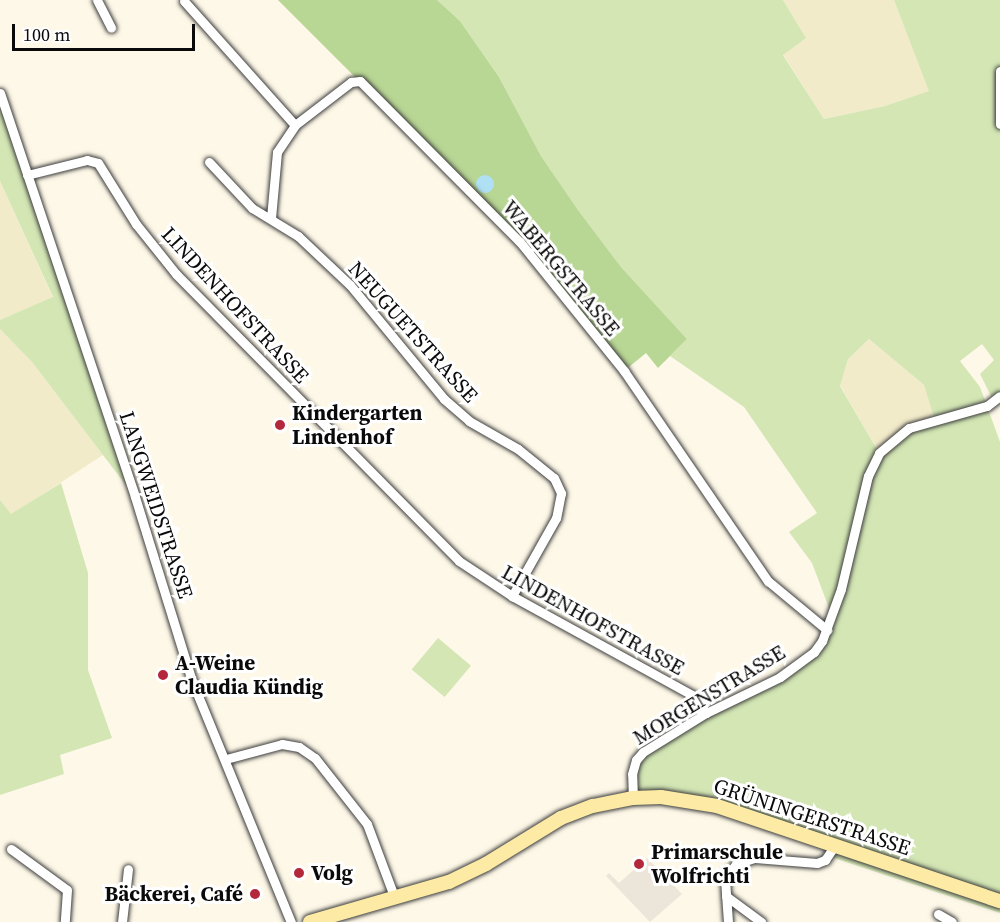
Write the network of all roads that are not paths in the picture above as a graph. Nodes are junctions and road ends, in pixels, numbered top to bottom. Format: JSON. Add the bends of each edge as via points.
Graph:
{"nodes":[{"id":1,"x":97,"y":0,"type":"edge"},
{"id":2,"x":184,"y":1,"type":"edge"},
{"id":3,"x":111,"y":28,"type":"dead end"},
{"id":4,"x":1000,"y":70,"type":"edge"},
{"id":5,"x":0,"y":93,"type":"edge"},
{"id":6,"x":1000,"y":124,"type":"edge"},
{"id":7,"x":295,"y":125,"type":"junction"},
{"id":8,"x":209,"y":162,"type":"dead end"},
{"id":9,"x":27,"y":174,"type":"junction"},
{"id":10,"x":271,"y":218,"type":"junction"},
{"id":11,"x":1000,"y":396,"type":"edge"},
{"id":12,"x":512,"y":596,"type":"junction"},
{"id":13,"x":827,"y":630,"type":"junction"},
{"id":14,"x":706,"y":713,"type":"junction"},
{"id":15,"x":226,"y":759,"type":"junction"},
{"id":16,"x":633,"y":798,"type":"junction"},
{"id":17,"x":835,"y":845,"type":"junction"},
{"id":18,"x":11,"y":849,"type":"dead end"},
{"id":19,"x":128,"y":869,"type":"dead end"},
{"id":20,"x":726,"y":896,"type":"junction"},
{"id":21,"x":395,"y":899,"type":"junction"},
{"id":22,"x":1000,"y":901,"type":"edge"},
{"id":23,"x":938,"y":914,"type":"dead end"},
{"id":24,"x":65,"y":922,"type":"edge"},
{"id":25,"x":122,"y":922,"type":"edge"},
{"id":26,"x":291,"y":922,"type":"edge"},
{"id":27,"x":310,"y":922,"type":"edge"},
{"id":28,"x":728,"y":922,"type":"edge"},
{"id":29,"x":761,"y":922,"type":"edge"},
{"id":30,"x":952,"y":922,"type":"edge"}],
"edges":[{"from":1,"to":3,"type":"street"},
{"from":2,"to":7,"type":"street"},
{"from":4,"to":6,"type":"street"},
{"from":5,"to":9,"type":"street","name":"LANGWEIDSTRASSE"},
{"from":7,"to":10,"type":"street","name":"WABERGSTRASSE","via":[[277,152]]},
{"from":7,"to":13,"type":"street","name":"WABERGSTRASSE","via":[[351,82],[360,81],[520,242],[624,371],[768,581]]},
{"from":8,"to":10,"type":"street","name":"NEUGUETSTRASSE","via":[[252,208]]},
{"from":9,"to":12,"type":"street","name":"LINDENHOFSTRASSE","via":[[87,159],[98,163],[136,224],[184,282],[459,561]]},
{"from":9,"to":15,"type":"street","name":"LANGWEIDSTRASSE","via":[[135,496],[192,681]]},
{"from":10,"to":12,"type":"street","name":"NEUGUETSTRASSE","via":[[298,236],[350,285],[444,399],[469,422],[518,449],[554,478],[561,493],[556,518]]},
{"from":11,"to":13,"type":"street","name":"MORGENSTRASSE","via":[[987,406],[909,428],[879,453],[868,476]]},
{"from":12,"to":14,"type":"street","name":"LINDENHOFSTRASSE","via":[[696,697]]},
{"from":13,"to":14,"type":"street","name":"MORGENSTRASSE","via":[[814,652],[780,676]]},
{"from":14,"to":16,"type":"street","name":"MORGENSTRASSE","via":[[636,759]]},
{"from":15,"to":21,"type":"street","via":[[282,744],[299,747],[315,758],[367,824]]},
{"from":15,"to":26,"type":"street","name":"LANGWEIDSTRASSE"},
{"from":16,"to":17,"type":"main road","name":"GRÜNINGERSTRASSE","via":[[661,797],[717,806]]},
{"from":16,"to":21,"type":"main road","name":"GRÜNINGERSTRASSE","via":[[574,812],[470,872]]},
{"from":17,"to":20,"type":"street","via":[[825,860],[817,863],[754,858],[742,861],[725,879]]},
{"from":17,"to":22,"type":"main road","name":"GRÜNINGERSTRASSE"},
{"from":18,"to":24,"type":"street","via":[[67,890]]},
{"from":19,"to":25,"type":"street"},
{"from":20,"to":28,"type":"street"},
{"from":20,"to":29,"type":"street"},
{"from":21,"to":27,"type":"main road","name":"GRÜNINGERSTRASSE"},
{"from":23,"to":30,"type":"street"}]}
